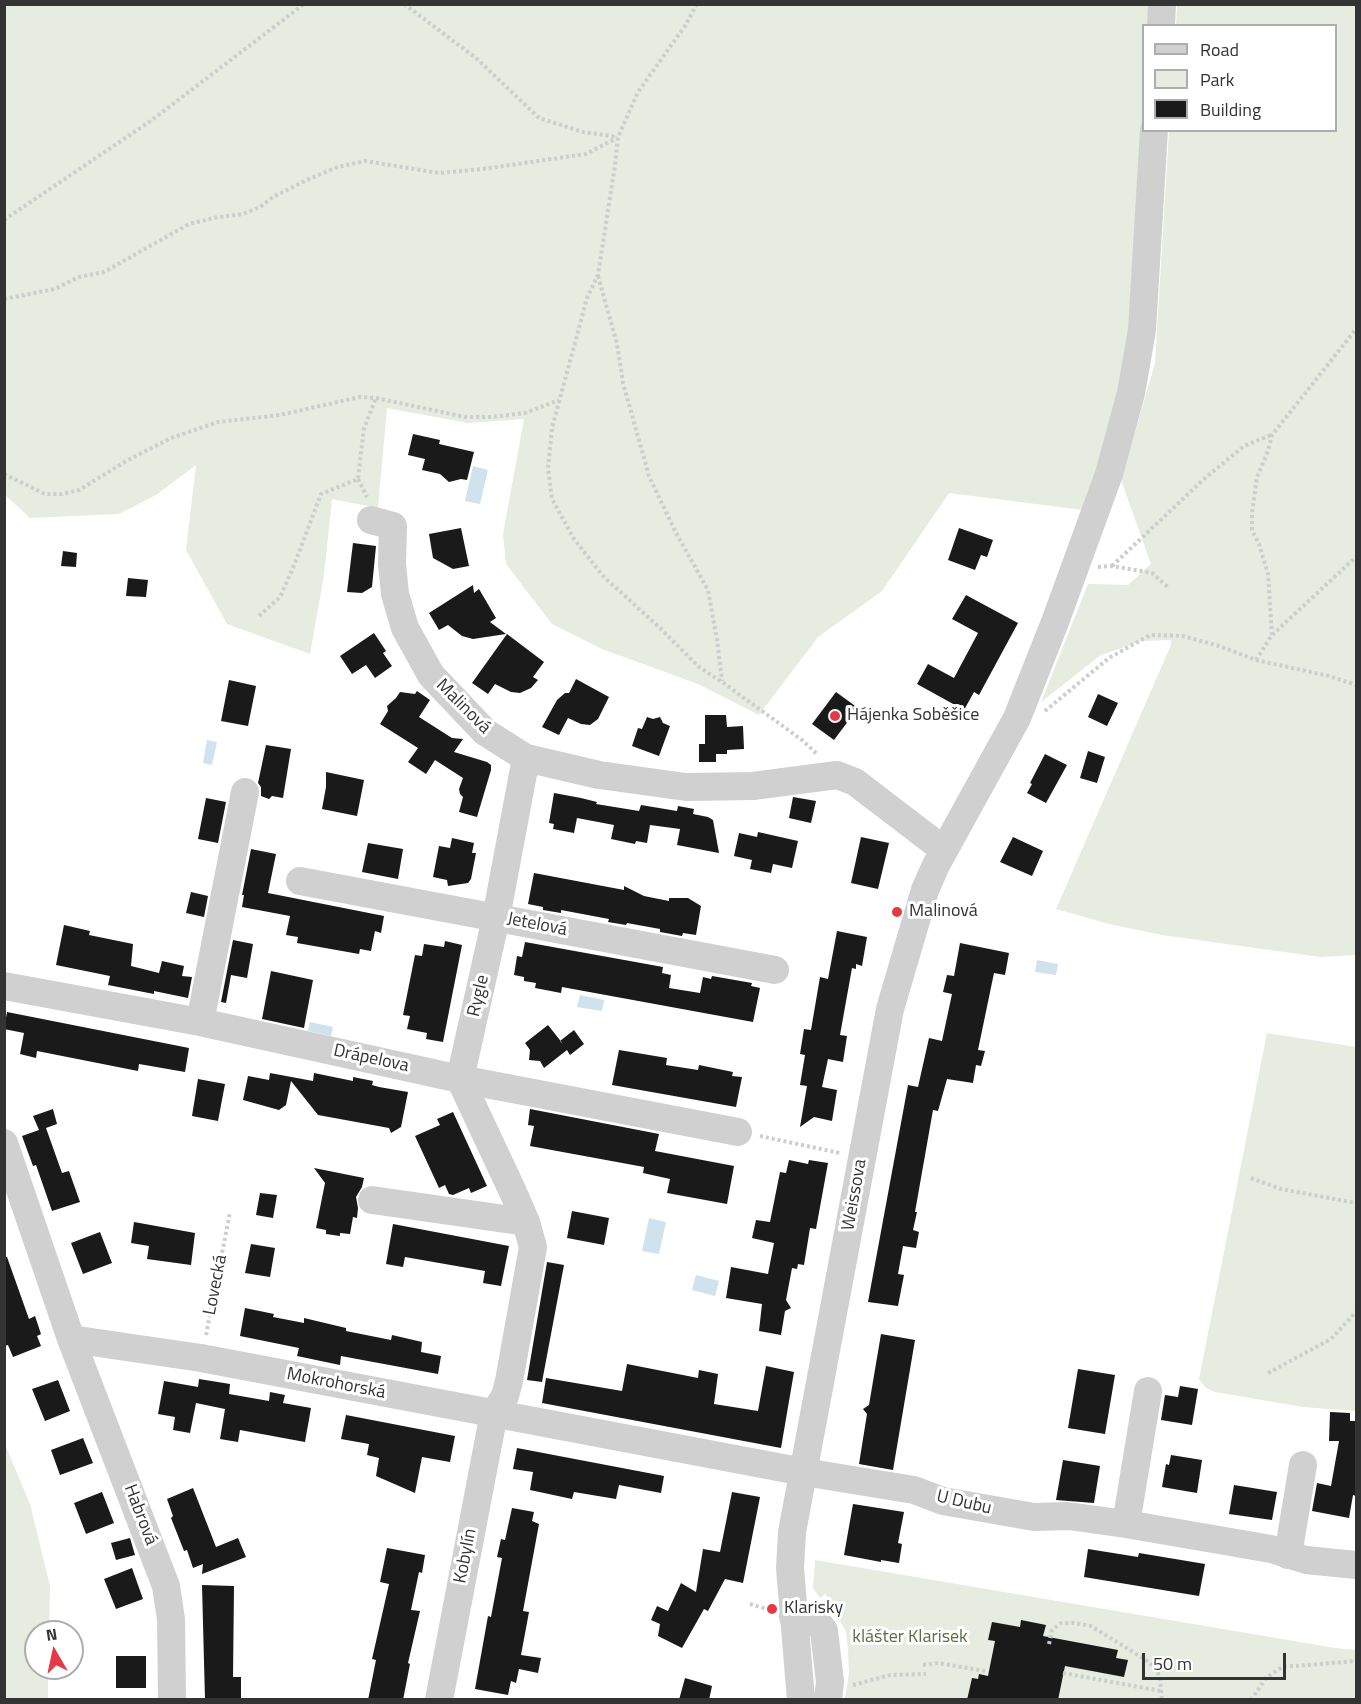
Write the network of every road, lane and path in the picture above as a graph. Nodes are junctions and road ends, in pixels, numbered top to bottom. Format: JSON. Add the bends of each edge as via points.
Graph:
{"nodes":[{"id":1,"x":304,"y":4,"type":"edge"},
{"id":2,"x":404,"y":4,"type":"edge"},
{"id":3,"x":697,"y":4,"type":"edge"},
{"id":4,"x":1162,"y":4,"type":"edge"},
{"id":5,"x":1161,"y":24,"type":"edge"},
{"id":6,"x":1154,"y":132,"type":"edge"},
{"id":7,"x":618,"y":137,"type":"junction"},
{"id":8,"x":4,"y":220,"type":"edge"},
{"id":9,"x":598,"y":275,"type":"junction"},
{"id":10,"x":4,"y":299,"type":"edge"},
{"id":11,"x":1356,"y":329,"type":"edge"},
{"id":12,"x":376,"y":398,"type":"junction"},
{"id":13,"x":560,"y":400,"type":"junction"},
{"id":14,"x":1272,"y":435,"type":"junction"},
{"id":15,"x":4,"y":474,"type":"edge"},
{"id":16,"x":388,"y":517,"type":"dead end"},
{"id":17,"x":1356,"y":556,"type":"edge"},
{"id":18,"x":1077,"y":562,"type":"junction"},
{"id":19,"x":1112,"y":566,"type":"junction"},
{"id":20,"x":1168,"y":587,"type":"dead end"},
{"id":21,"x":259,"y":616,"type":"dead end"},
{"id":22,"x":1272,"y":635,"type":"junction"},
{"id":23,"x":1256,"y":660,"type":"junction"},
{"id":24,"x":722,"y":682,"type":"junction"},
{"id":25,"x":1356,"y":686,"type":"edge"},
{"id":26,"x":1017,"y":718,"type":"junction"},
{"id":27,"x":526,"y":758,"type":"junction"},
{"id":28,"x":837,"y":775,"type":"junction"},
{"id":29,"x":245,"y":792,"type":"dead end"},
{"id":30,"x":945,"y":850,"type":"junction"},
{"id":31,"x":300,"y":881,"type":"dead end"},
{"id":32,"x":496,"y":918,"type":"junction"},
{"id":33,"x":775,"y":970,"type":"dead end"},
{"id":34,"x":4,"y":986,"type":"edge"},
{"id":35,"x":200,"y":1022,"type":"junction"},
{"id":36,"x":460,"y":1079,"type":"junction"},
{"id":37,"x":738,"y":1132,"type":"joint"},
{"id":38,"x":4,"y":1143,"type":"edge"},
{"id":39,"x":862,"y":1158,"type":"junction"},
{"id":40,"x":1251,"y":1178,"type":"dead end"},
{"id":41,"x":372,"y":1200,"type":"dead end"},
{"id":42,"x":1356,"y":1203,"type":"edge"},
{"id":43,"x":230,"y":1212,"type":"dead end"},
{"id":44,"x":526,"y":1222,"type":"junction"},
{"id":45,"x":1356,"y":1312,"type":"edge"},
{"id":46,"x":71,"y":1339,"type":"junction"},
{"id":47,"x":201,"y":1358,"type":"junction"},
{"id":48,"x":1268,"y":1373,"type":"dead end"},
{"id":49,"x":1148,"y":1391,"type":"dead end"},
{"id":50,"x":494,"y":1413,"type":"junction"},
{"id":51,"x":1303,"y":1465,"type":"dead end"},
{"id":52,"x":804,"y":1472,"type":"junction"},
{"id":53,"x":1126,"y":1524,"type":"junction"},
{"id":54,"x":1288,"y":1555,"type":"junction"},
{"id":55,"x":1356,"y":1565,"type":"edge"},
{"id":56,"x":750,"y":1604,"type":"dead end"},
{"id":57,"x":785,"y":1610,"type":"junction"},
{"id":58,"x":1049,"y":1644,"type":"dead end"},
{"id":59,"x":1356,"y":1661,"type":"edge"},
{"id":60,"x":923,"y":1665,"type":"dead end"},
{"id":61,"x":985,"y":1671,"type":"dead end"},
{"id":62,"x":1064,"y":1673,"type":"dead end"},
{"id":63,"x":926,"y":1674,"type":"dead end"},
{"id":64,"x":1161,"y":1691,"type":"junction"},
{"id":65,"x":836,"y":1694,"type":"edge"},
{"id":66,"x":172,"y":1700,"type":"edge"},
{"id":67,"x":440,"y":1700,"type":"edge"},
{"id":68,"x":801,"y":1700,"type":"edge"},
{"id":69,"x":1162,"y":1700,"type":"edge"},
{"id":70,"x":1251,"y":1700,"type":"edge"}],
"edges":[{"from":1,"to":8,"type":"path","via":[[152,120]]},
{"from":2,"to":7,"type":"path","via":[[476,58],[539,118],[583,132]]},
{"from":3,"to":7,"type":"path","via":[[638,92]]},
{"from":4,"to":5,"type":"street"},
{"from":6,"to":18,"type":"street","name":"Weissova","via":[[1142,330],[1131,393],[1109,474]]},
{"from":7,"to":9,"type":"path"},
{"from":7,"to":10,"type":"path","via":[[586,154],[483,169],[439,173],[365,161],[338,167],[243,214],[189,224],[104,273],[79,277],[55,289]]},
{"from":9,"to":13,"type":"path","via":[[587,298]]},
{"from":9,"to":24,"type":"path","via":[[649,476],[708,590]]},
{"from":11,"to":14,"type":"path"},
{"from":12,"to":13,"type":"path","via":[[465,417],[525,413]]},
{"from":12,"to":15,"type":"path","via":[[360,397],[280,415],[218,422],[171,438],[84,487],[62,494],[45,494]]},
{"from":12,"to":21,"type":"path","via":[[364,428],[358,479],[321,494],[280,597]]},
{"from":13,"to":24,"type":"path","via":[[552,428],[548,468],[552,499],[574,538],[603,576],[699,668]]},
{"from":14,"to":19,"type":"path","via":[[1245,446],[1212,472]]},
{"from":14,"to":22,"type":"path","via":[[1257,477],[1252,530],[1268,574]]},
{"from":16,"to":27,"type":"street","name":"Malinová","via":[[395,594],[418,655],[431,675],[485,732]]},
{"from":17,"to":22,"type":"path"},
{"from":18,"to":19,"type":"path"},
{"from":18,"to":26,"type":"street","name":"Weissova"},
{"from":19,"to":20,"type":"path","via":[[1152,573]]},
{"from":22,"to":23,"type":"path"},
{"from":23,"to":25,"type":"path"},
{"from":23,"to":26,"type":"path","via":[[1183,636],[1150,635],[1109,658],[1040,715]]},
{"from":24,"to":28,"type":"path","via":[[802,740]]},
{"from":26,"to":30,"type":"street","name":"Weissova"},
{"from":27,"to":28,"type":"street","name":"Malinová","via":[[599,775],[686,787],[753,786]]},
{"from":27,"to":32,"type":"street","name":"Rygle"},
{"from":28,"to":30,"type":"street","via":[[855,782]]},
{"from":29,"to":35,"type":"street"},
{"from":30,"to":39,"type":"street","name":"Weissova","via":[[925,890],[890,1009]]},
{"from":31,"to":32,"type":"street","name":"Jetelová"},
{"from":32,"to":33,"type":"street","name":"Jetelová"},
{"from":32,"to":36,"type":"street","name":"Rygle"},
{"from":34,"to":35,"type":"street","name":"Drápelova"},
{"from":35,"to":36,"type":"street","name":"Drápelova"},
{"from":36,"to":37,"type":"street","name":"Drápelova"},
{"from":36,"to":44,"type":"street"},
{"from":37,"to":39,"type":"path"},
{"from":38,"to":46,"type":"street"},
{"from":39,"to":52,"type":"street","name":"Weissova"},
{"from":40,"to":42,"type":"path","via":[[1281,1189]]},
{"from":41,"to":44,"type":"street"},
{"from":43,"to":47,"type":"path","name":"Lovecká"},
{"from":44,"to":50,"type":"street","via":[[533,1247],[509,1381]]},
{"from":45,"to":48,"type":"path","via":[[1331,1339]]},
{"from":46,"to":47,"type":"street","name":"Mokrohorská"},
{"from":46,"to":66,"type":"street","name":"Habrová","via":[[166,1586],[171,1619]]},
{"from":47,"to":50,"type":"street","name":"Mokrohorská"},
{"from":49,"to":53,"type":"street"},
{"from":50,"to":52,"type":"street","name":"Mokrohorská"},
{"from":50,"to":67,"type":"street","name":"Kobylín"},
{"from":51,"to":54,"type":"street"},
{"from":52,"to":53,"type":"street","name":"U Dubu","via":[[914,1490],[943,1501],[1034,1517],[1068,1516]]},
{"from":52,"to":57,"type":"street","name":"Weissova","via":[[789,1549]]},
{"from":53,"to":54,"type":"street","name":"U Dubu"},
{"from":54,"to":55,"type":"street","name":"U Dubu"},
{"from":56,"to":57,"type":"path"},
{"from":57,"to":65,"type":"street","via":[[810,1619],[824,1631],[830,1682]]},
{"from":57,"to":68,"type":"street","name":"Weissova"},
{"from":58,"to":64,"type":"path","via":[[1052,1630],[1061,1623],[1091,1626],[1157,1670]]},
{"from":59,"to":70,"type":"path","via":[[1282,1667],[1266,1678]]},
{"from":60,"to":61,"type":"path"},
{"from":62,"to":64,"type":"path"},
{"from":63,"to":65,"type":"path","via":[[890,1675]]},
{"from":64,"to":69,"type":"path"}]}
